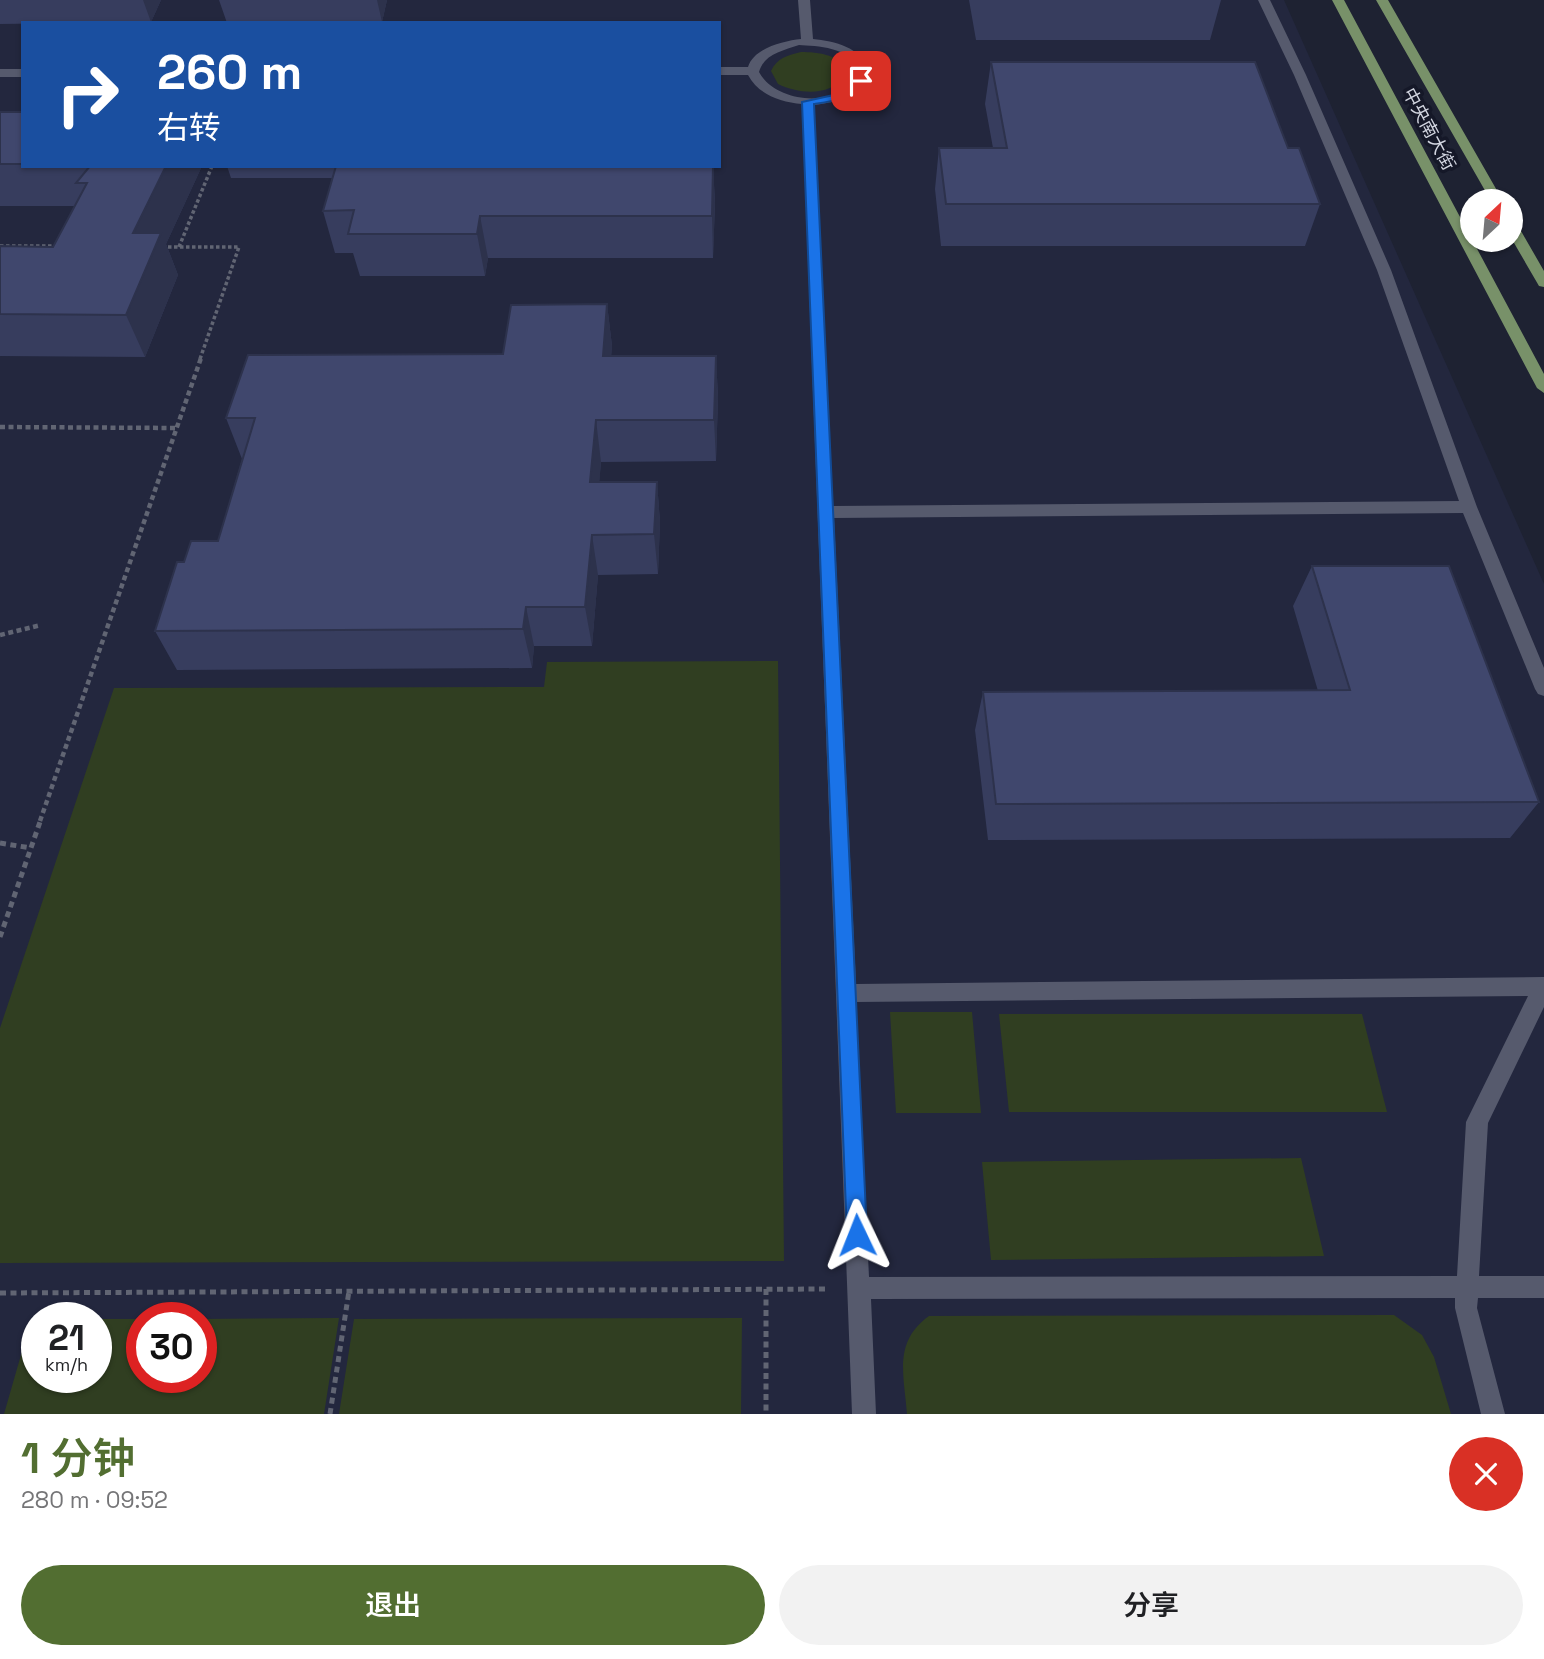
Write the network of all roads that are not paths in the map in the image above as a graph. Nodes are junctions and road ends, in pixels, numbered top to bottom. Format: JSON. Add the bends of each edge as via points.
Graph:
{"nodes":[{"id":1,"x":804,"y":0,"type":"edge"},
{"id":2,"x":1264,"y":0,"type":"edge"},
{"id":3,"x":1338,"y":0,"type":"edge"},
{"id":4,"x":1382,"y":0,"type":"edge"},
{"id":5,"x":807,"y":42,"type":"junction"},
{"id":6,"x":721,"y":71,"type":"edge"},
{"id":7,"x":752,"y":71,"type":"junction"},
{"id":8,"x":0,"y":73,"type":"edge"},
{"id":9,"x":21,"y":73,"type":"edge"},
{"id":10,"x":808,"y":102,"type":"junction"},
{"id":11,"x":1490,"y":189,"type":"edge"},
{"id":12,"x":1523,"y":247,"type":"edge"},
{"id":13,"x":1544,"y":283,"type":"edge"},
{"id":14,"x":1544,"y":388,"type":"edge"},
{"id":15,"x":1469,"y":507,"type":"junction"},
{"id":16,"x":826,"y":512,"type":"junction"},
{"id":17,"x":1544,"y":689,"type":"edge"},
{"id":18,"x":1544,"y":986,"type":"edge"},
{"id":19,"x":847,"y":993,"type":"junction"},
{"id":20,"x":1467,"y":1286,"type":"junction"},
{"id":21,"x":1544,"y":1287,"type":"edge"},
{"id":22,"x":859,"y":1289,"type":"junction"},
{"id":23,"x":864,"y":1414,"type":"edge"},
{"id":24,"x":1493,"y":1414,"type":"edge"}],
"edges":[{"from":1,"to":5,"type":"street"},
{"from":2,"to":15,"type":"street","via":[[1384,270]]},
{"from":3,"to":14,"type":"main road","name":"中央南大街"},
{"from":4,"to":11,"type":"main road","name":"中央南大街"},
{"from":5,"to":7,"type":"street","via":[[765,52]]},
{"from":5,"to":10,"type":"street","via":[[849,52],[863,71],[861,81],[841,96]]},
{"from":6,"to":7,"type":"street"},
{"from":7,"to":10,"type":"street","via":[[762,89]]},
{"from":8,"to":9,"type":"street"},
{"from":10,"to":16,"type":"street"},
{"from":12,"to":13,"type":"main road"},
{"from":15,"to":16,"type":"street"},
{"from":15,"to":17,"type":"street"},
{"from":16,"to":19,"type":"street"},
{"from":18,"to":19,"type":"street"},
{"from":18,"to":20,"type":"street","via":[[1477,1122]]},
{"from":19,"to":22,"type":"street"},
{"from":20,"to":21,"type":"street"},
{"from":20,"to":22,"type":"street"},
{"from":20,"to":24,"type":"street","via":[[1466,1308]]},
{"from":22,"to":23,"type":"street"}]}
